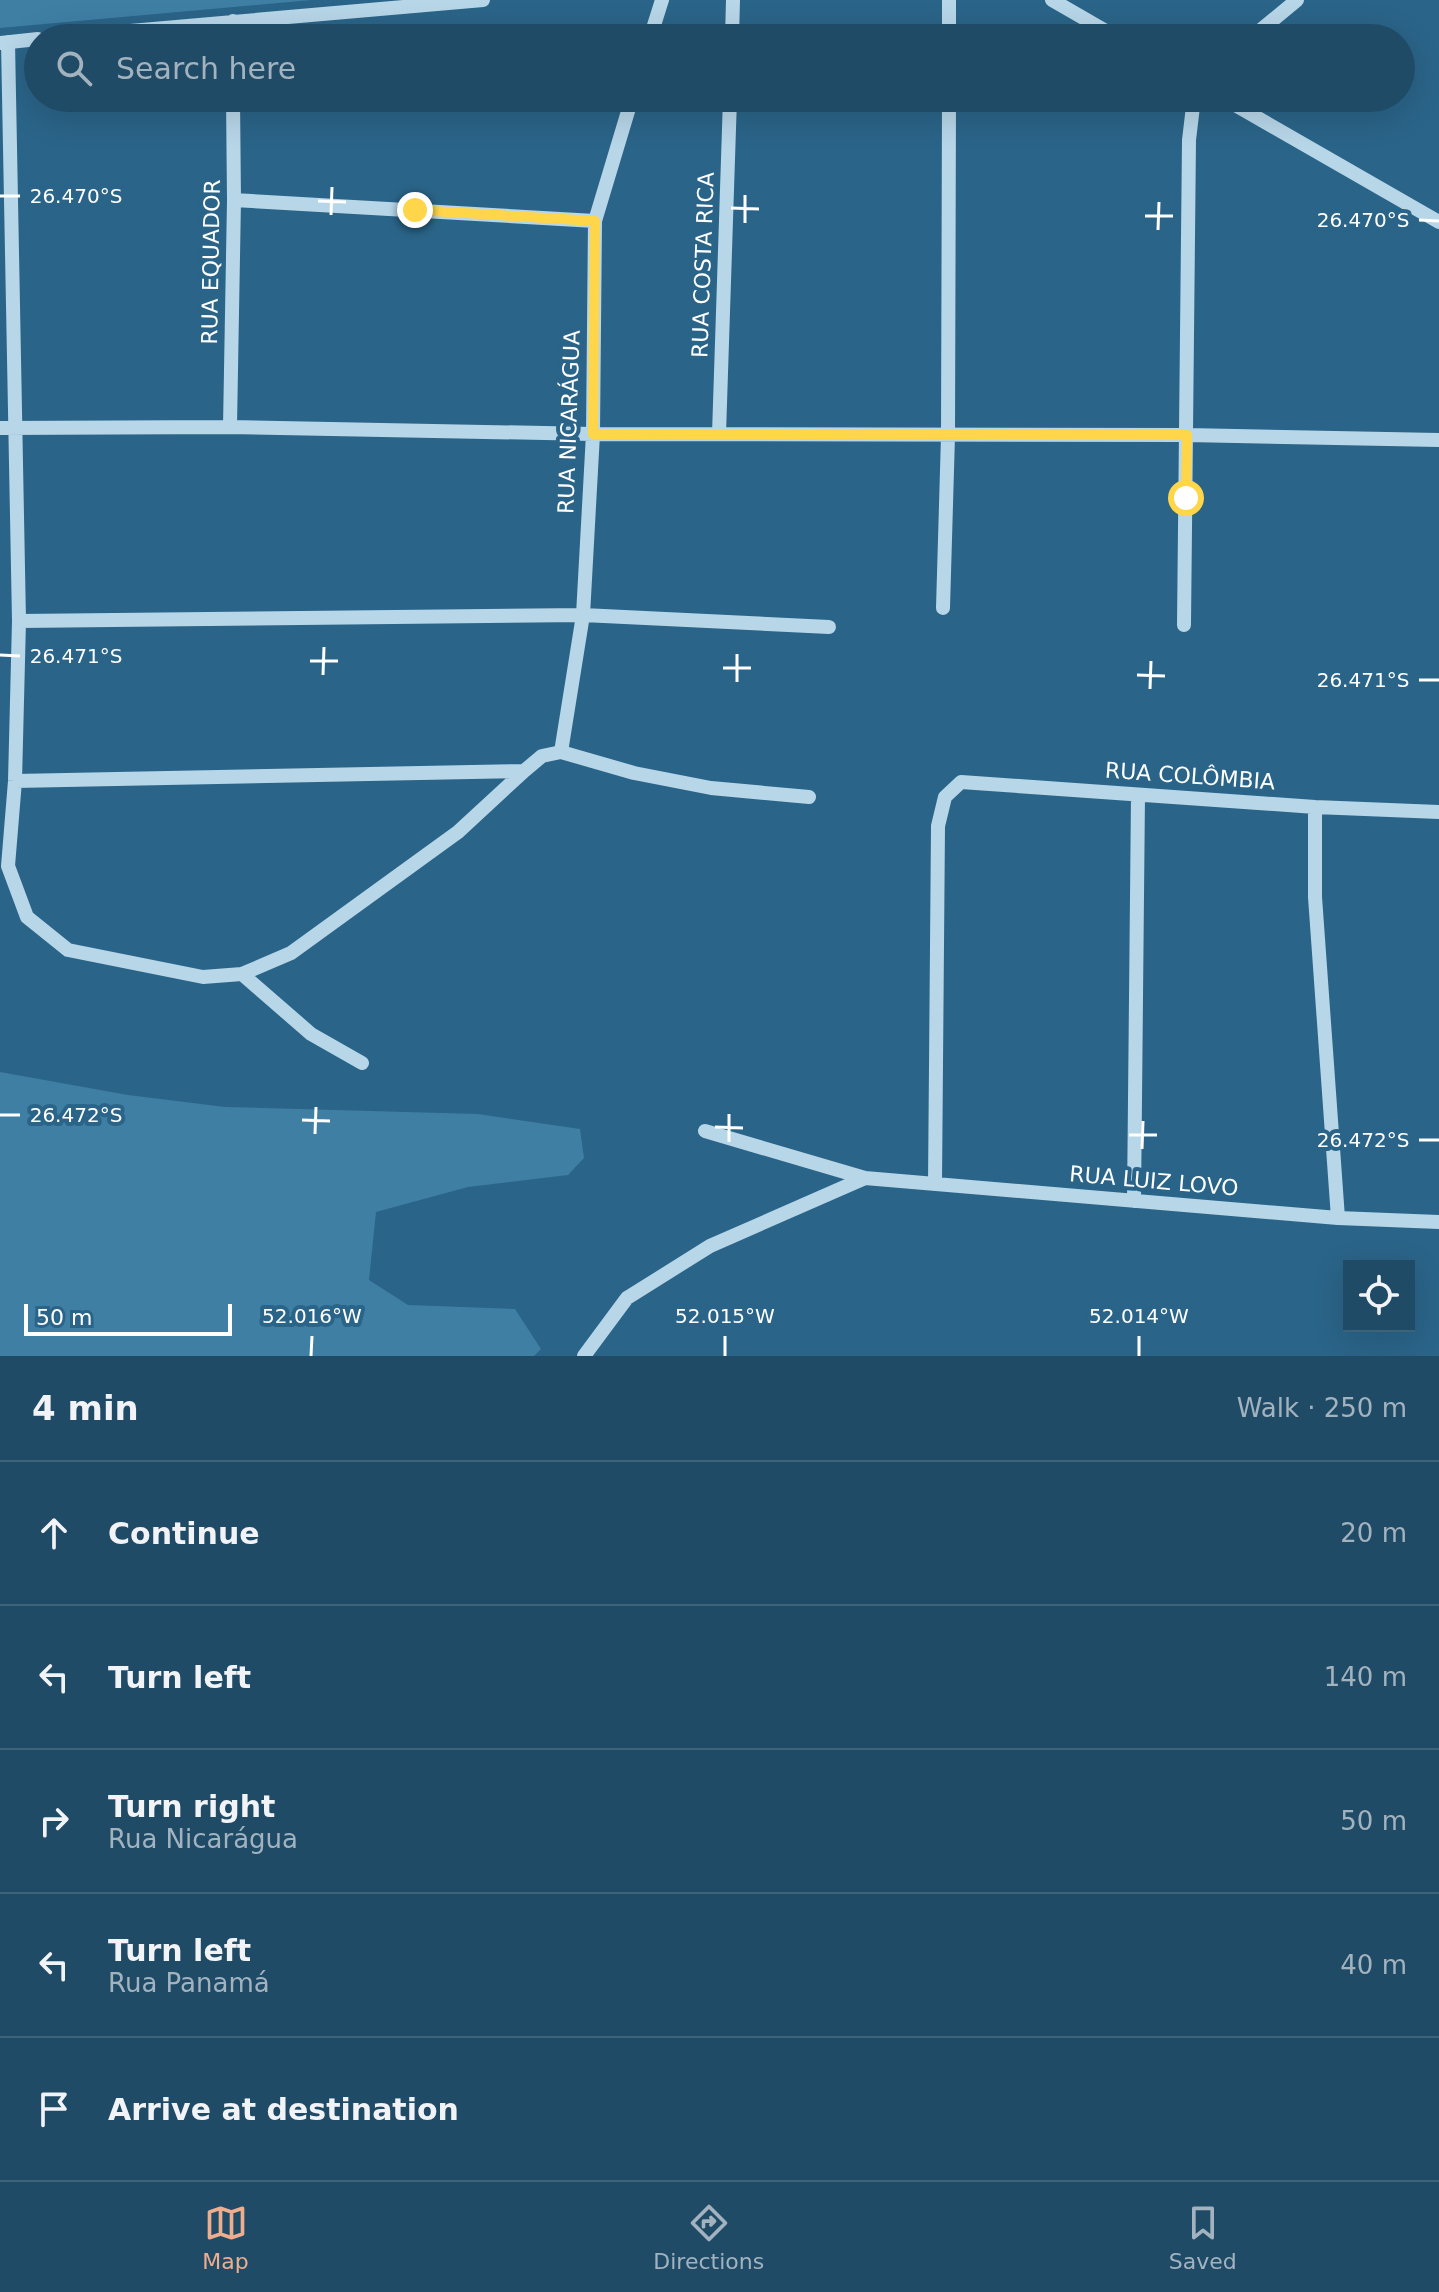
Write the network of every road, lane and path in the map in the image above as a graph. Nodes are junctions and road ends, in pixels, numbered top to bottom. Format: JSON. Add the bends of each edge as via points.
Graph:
{"nodes":[{"id":1,"x":483,"y":0,"type":"edge"},
{"id":2,"x":662,"y":0,"type":"edge"},
{"id":3,"x":733,"y":0,"type":"edge"},
{"id":4,"x":949,"y":0,"type":"edge"},
{"id":5,"x":1052,"y":0,"type":"edge"},
{"id":6,"x":1297,"y":0,"type":"edge"},
{"id":7,"x":233,"y":21,"type":"joint"},
{"id":8,"x":201,"y":24,"type":"edge"},
{"id":9,"x":654,"y":24,"type":"edge"},
{"id":10,"x":732,"y":24,"type":"edge"},
{"id":11,"x":949,"y":24,"type":"edge"},
{"id":12,"x":1094,"y":24,"type":"edge"},
{"id":13,"x":1268,"y":24,"type":"edge"},
{"id":14,"x":24,"y":40,"type":"edge"},
{"id":15,"x":4,"y":42,"type":"edge"},
{"id":16,"x":233,"y":112,"type":"edge"},
{"id":17,"x":628,"y":112,"type":"edge"},
{"id":18,"x":730,"y":112,"type":"edge"},
{"id":19,"x":949,"y":112,"type":"edge"},
{"id":20,"x":1192,"y":112,"type":"edge"},
{"id":21,"x":1247,"y":112,"type":"edge"},
{"id":22,"x":234,"y":200,"type":"junction"},
{"id":23,"x":595,"y":221,"type":"junction"},
{"id":24,"x":1439,"y":222,"type":"edge"},
{"id":25,"x":230,"y":427,"type":"junction"},
{"id":26,"x":7,"y":428,"type":"edge"},
{"id":27,"x":593,"y":434,"type":"junction"},
{"id":28,"x":719,"y":434,"type":"junction"},
{"id":29,"x":1187,"y":435,"type":"junction"},
{"id":30,"x":948,"y":436,"type":"junction"},
{"id":31,"x":1439,"y":440,"type":"edge"},
{"id":32,"x":943,"y":608,"type":"dead end"},
{"id":33,"x":583,"y":615,"type":"junction"},
{"id":34,"x":19,"y":621,"type":"junction"},
{"id":35,"x":1184,"y":625,"type":"dead end"},
{"id":36,"x":829,"y":627,"type":"dead end"},
{"id":37,"x":561,"y":752,"type":"junction"},
{"id":38,"x":524,"y":771,"type":"junction"},
{"id":39,"x":15,"y":781,"type":"junction"},
{"id":40,"x":1138,"y":795,"type":"junction"},
{"id":41,"x":809,"y":797,"type":"dead end"},
{"id":42,"x":1315,"y":807,"type":"junction"},
{"id":43,"x":1439,"y":812,"type":"edge"},
{"id":44,"x":242,"y":974,"type":"junction"},
{"id":45,"x":362,"y":1063,"type":"dead end"},
{"id":46,"x":705,"y":1131,"type":"dead end"},
{"id":47,"x":865,"y":1178,"type":"junction"},
{"id":48,"x":935,"y":1184,"type":"junction"},
{"id":49,"x":1134,"y":1201,"type":"junction"},
{"id":50,"x":1338,"y":1218,"type":"junction"},
{"id":51,"x":1439,"y":1222,"type":"edge"},
{"id":52,"x":584,"y":1356,"type":"edge"}],
"edges":[{"from":1,"to":7,"type":"street"},
{"from":2,"to":9,"type":"street"},
{"from":3,"to":10,"type":"street"},
{"from":4,"to":11,"type":"street"},
{"from":5,"to":12,"type":"street"},
{"from":6,"to":13,"type":"street"},
{"from":7,"to":8,"type":"street"},
{"from":14,"to":15,"type":"street"},
{"from":15,"to":26,"type":"street"},
{"from":16,"to":22,"type":"street","name":"RUA EQUADOR"},
{"from":17,"to":23,"type":"street","name":"RUA NICARÁGUA"},
{"from":18,"to":28,"type":"street","name":"RUA COSTA RICA"},
{"from":19,"to":30,"type":"street"},
{"from":20,"to":29,"type":"street"},
{"from":21,"to":24,"type":"street"},
{"from":22,"to":23,"type":"street"},
{"from":22,"to":25,"type":"street","name":"RUA EQUADOR"},
{"from":23,"to":27,"type":"street","name":"RUA NICARÁGUA"},
{"from":25,"to":26,"type":"street"},
{"from":25,"to":27,"type":"street"},
{"from":26,"to":34,"type":"street"},
{"from":27,"to":28,"type":"street"},
{"from":27,"to":33,"type":"street","name":"RUA NICARÁGUA"},
{"from":28,"to":30,"type":"street"},
{"from":29,"to":30,"type":"street"},
{"from":29,"to":31,"type":"street"},
{"from":29,"to":35,"type":"street"},
{"from":30,"to":32,"type":"street"},
{"from":33,"to":34,"type":"street"},
{"from":33,"to":36,"type":"street"},
{"from":33,"to":37,"type":"street","name":"RUA NICARÁGUA"},
{"from":34,"to":39,"type":"street"},
{"from":37,"to":38,"type":"street","via":[[542,756]]},
{"from":37,"to":41,"type":"street","via":[[711,788]]},
{"from":38,"to":39,"type":"street"},
{"from":38,"to":44,"type":"street","via":[[458,832],[291,953]]},
{"from":39,"to":44,"type":"street","via":[[8,866],[27,917],[68,950],[203,977]]},
{"from":40,"to":42,"type":"street","name":"RUA COLÔMBIA"},
{"from":40,"to":48,"type":"street","name":"RUA COLÔMBIA","via":[[961,782],[945,797],[938,826]]},
{"from":40,"to":49,"type":"street"},
{"from":42,"to":43,"type":"street","name":"RUA COLÔMBIA"},
{"from":42,"to":50,"type":"street","via":[[1315,897]]},
{"from":44,"to":45,"type":"street","via":[[311,1034]]},
{"from":46,"to":47,"type":"street","name":"RUA LUIZ LOVO"},
{"from":47,"to":48,"type":"street","name":"RUA LUIZ LOVO"},
{"from":47,"to":52,"type":"street","via":[[698,1253],[627,1298]]},
{"from":48,"to":49,"type":"street","name":"RUA LUIZ LOVO"},
{"from":49,"to":50,"type":"street","name":"RUA LUIZ LOVO"},
{"from":50,"to":51,"type":"street","name":"RUA LUIZ LOVO"}]}
